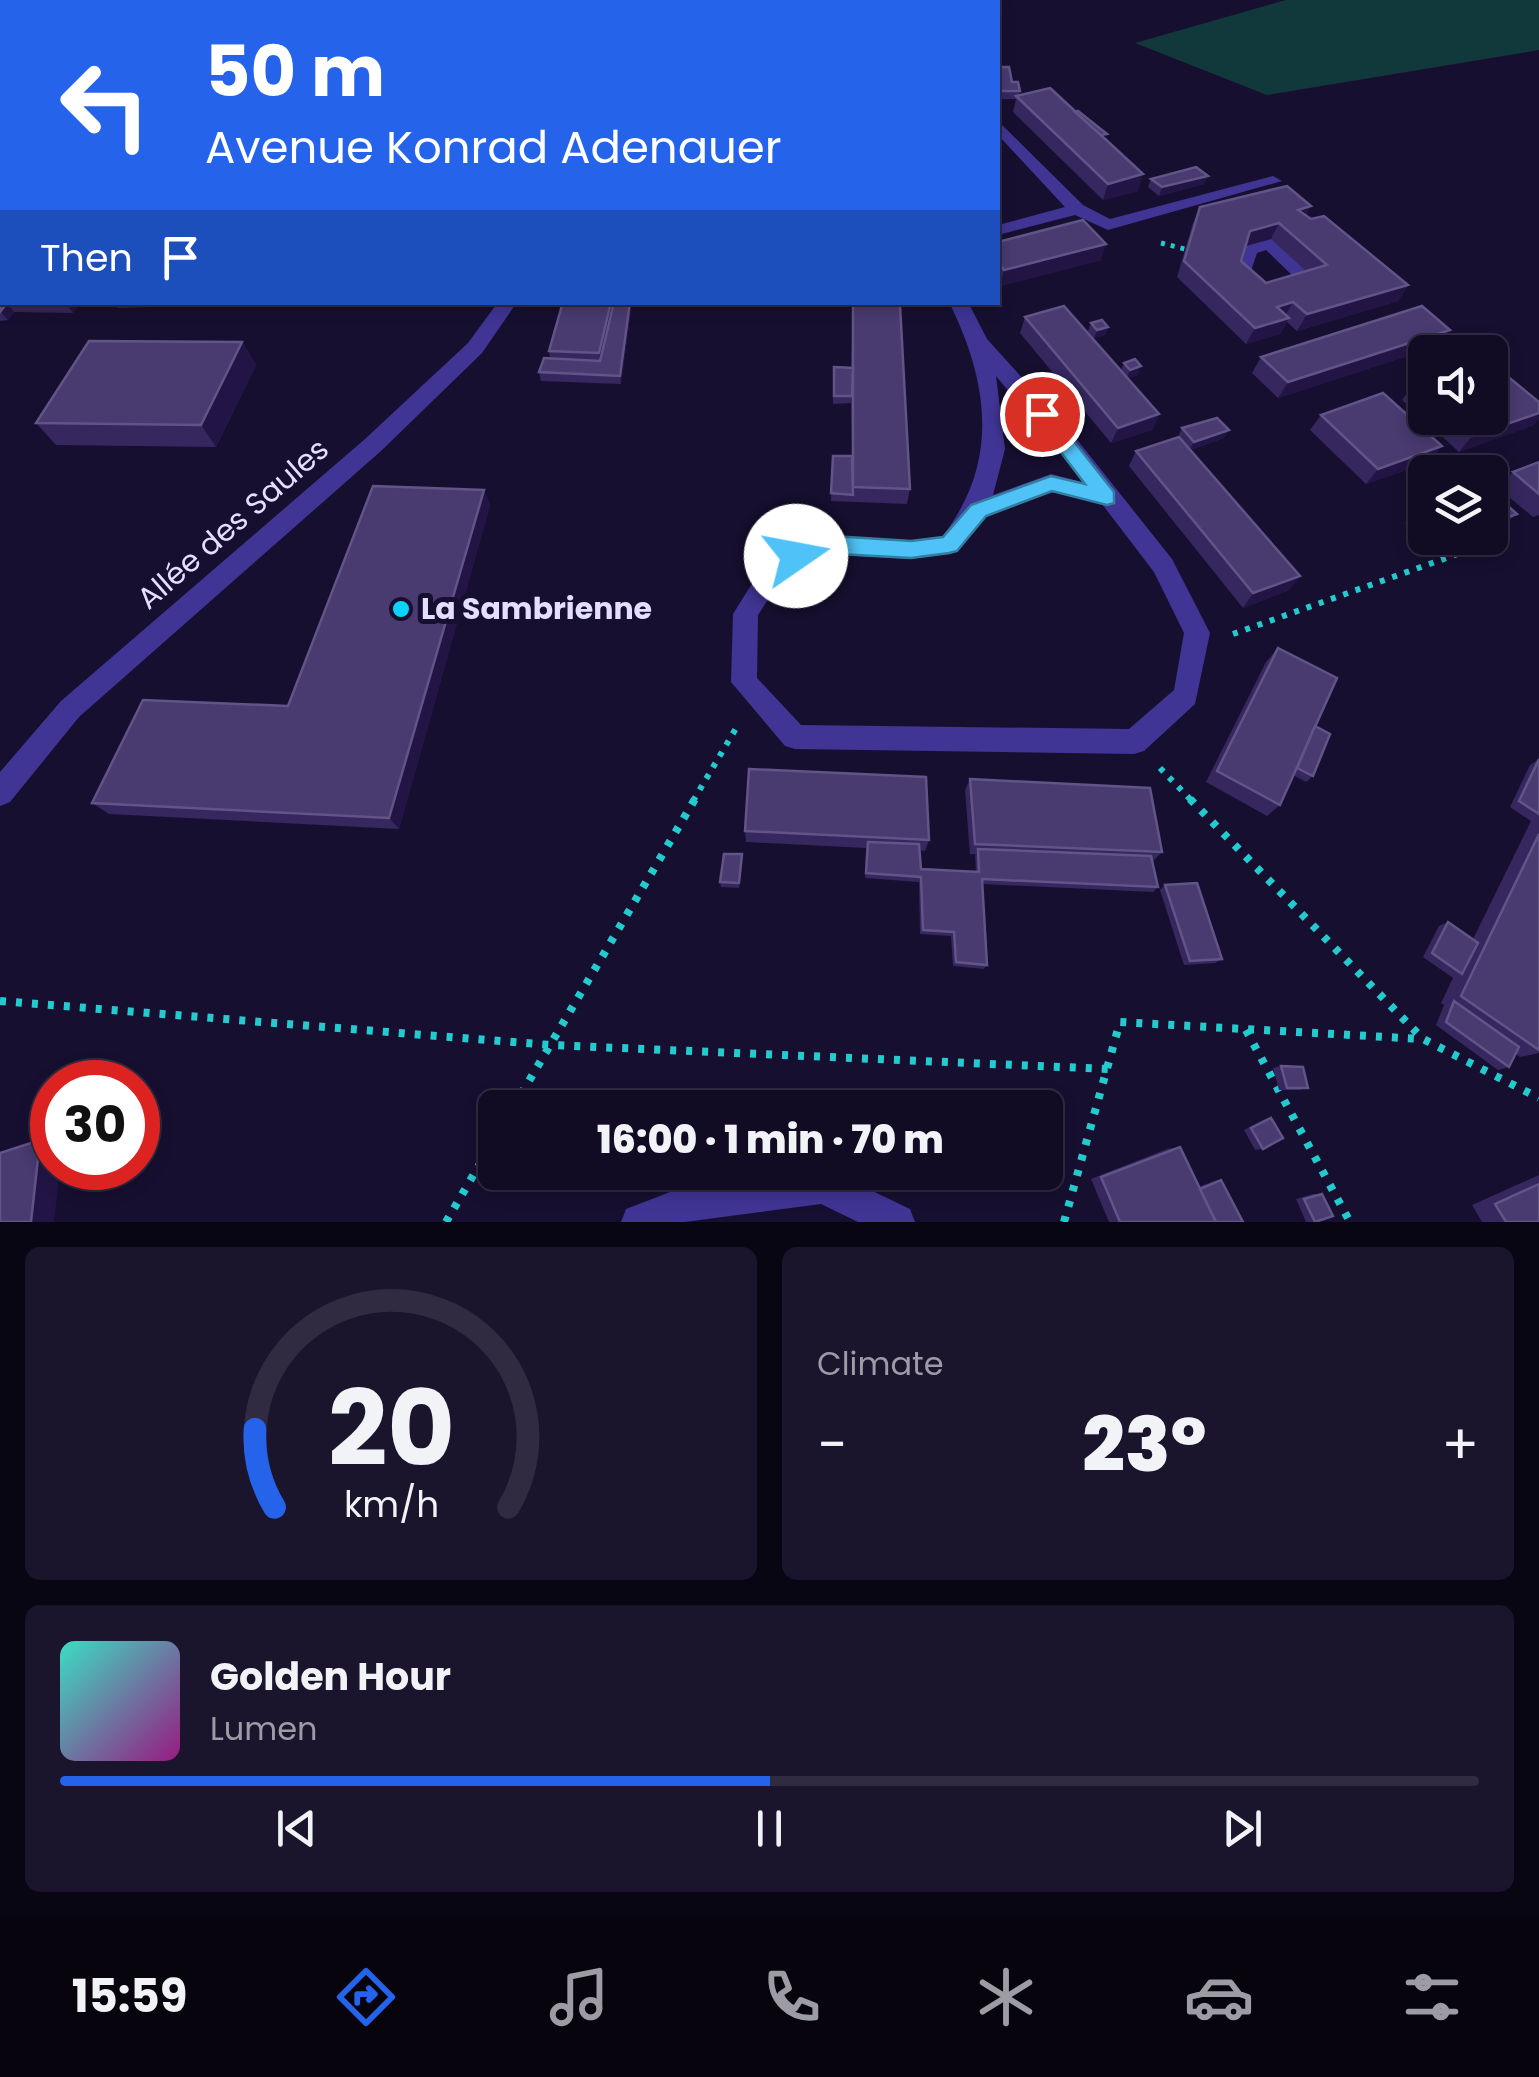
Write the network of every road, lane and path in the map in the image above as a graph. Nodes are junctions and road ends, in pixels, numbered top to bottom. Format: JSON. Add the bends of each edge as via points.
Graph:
{"nodes":[{"id":1,"x":282,"y":0,"type":"edge"},
{"id":2,"x":472,"y":0,"type":"edge"},
{"id":3,"x":1000,"y":128,"type":"edge"},
{"id":4,"x":1272,"y":181,"type":"dead end"},
{"id":5,"x":1077,"y":208,"type":"junction"},
{"id":6,"x":1108,"y":225,"type":"junction"},
{"id":7,"x":1000,"y":229,"type":"edge"},
{"id":8,"x":1244,"y":263,"type":"edge"},
{"id":9,"x":506,"y":305,"type":"edge"},
{"id":10,"x":960,"y":305,"type":"edge"},
{"id":11,"x":980,"y":343,"type":"junction"},
{"id":12,"x":1107,"y":497,"type":"junction"},
{"id":13,"x":978,"y":510,"type":"junction"},
{"id":14,"x":1455,"y":555,"type":"edge"},
{"id":15,"x":1194,"y":648,"type":"junction"},
{"id":16,"x":756,"y":694,"type":"junction"},
{"id":17,"x":1134,"y":742,"type":"junction"},
{"id":18,"x":0,"y":793,"type":"edge"},
{"id":19,"x":0,"y":1001,"type":"edge"},
{"id":20,"x":1246,"y":1029,"type":"junction"},
{"id":21,"x":1423,"y":1039,"type":"junction"},
{"id":22,"x":550,"y":1045,"type":"junction"},
{"id":23,"x":1108,"y":1068,"type":"junction"},
{"id":24,"x":524,"y":1090,"type":"edge"},
{"id":25,"x":1539,"y":1098,"type":"edge"},
{"id":26,"x":478,"y":1167,"type":"edge"},
{"id":27,"x":446,"y":1222,"type":"edge"},
{"id":28,"x":639,"y":1222,"type":"edge"},
{"id":29,"x":898,"y":1222,"type":"edge"},
{"id":30,"x":1064,"y":1222,"type":"edge"},
{"id":31,"x":1350,"y":1222,"type":"edge"}],
"edges":[{"from":1,"to":2,"type":"path"},
{"from":3,"to":5,"type":"street"},
{"from":4,"to":6,"type":"street"},
{"from":5,"to":6,"type":"street"},
{"from":5,"to":7,"type":"street"},
{"from":6,"to":8,"type":"path"},
{"from":9,"to":18,"type":"street","name":"Allée des Saules","via":[[475,348],[373,445],[70,710]]},
{"from":10,"to":11,"type":"street"},
{"from":11,"to":12,"type":"street"},
{"from":11,"to":13,"type":"street","via":[[996,422]]},
{"from":12,"to":13,"type":"street","via":[[1051,484]]},
{"from":12,"to":15,"type":"street","via":[[1163,566],[1197,632]]},
{"from":13,"to":16,"type":"street","via":[[949,545],[911,550],[817,544],[775,568],[746,614],[744,682]]},
{"from":14,"to":15,"type":"path"},
{"from":15,"to":17,"type":"street","via":[[1186,696]]},
{"from":16,"to":17,"type":"street","via":[[795,737]]},
{"from":16,"to":22,"type":"path"},
{"from":17,"to":21,"type":"path"},
{"from":19,"to":22,"type":"path"},
{"from":20,"to":21,"type":"path"},
{"from":20,"to":23,"type":"path","via":[[1120,1022]]},
{"from":20,"to":31,"type":"path"},
{"from":21,"to":25,"type":"path"},
{"from":22,"to":23,"type":"path"},
{"from":22,"to":24,"type":"path"},
{"from":23,"to":30,"type":"path"},
{"from":26,"to":27,"type":"path"},
{"from":28,"to":29,"type":"street","via":[[696,1200],[822,1186]]}]}
